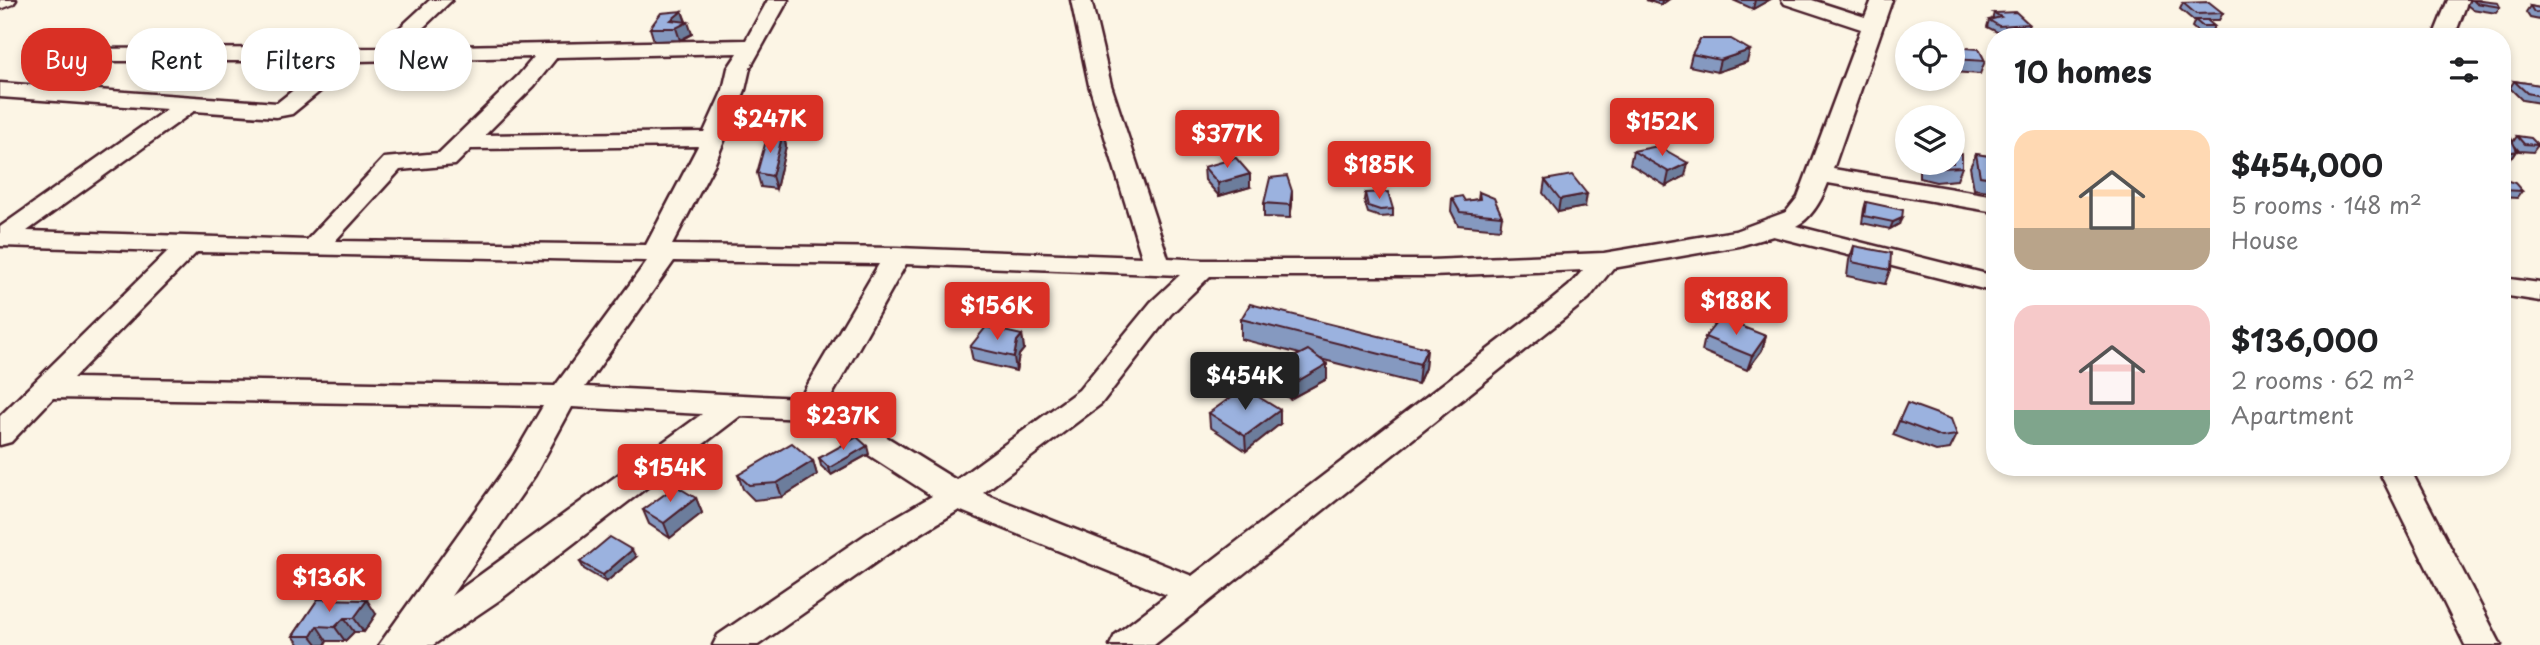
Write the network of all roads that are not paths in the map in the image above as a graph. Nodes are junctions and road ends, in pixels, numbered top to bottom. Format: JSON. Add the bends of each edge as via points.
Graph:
{"nodes":[{"id":1,"x":6,"y":0,"type":"edge"},
{"id":2,"x":442,"y":0,"type":"edge"},
{"id":3,"x":778,"y":0,"type":"edge"},
{"id":4,"x":1082,"y":0,"type":"edge"},
{"id":5,"x":1792,"y":0,"type":"edge"},
{"id":6,"x":1882,"y":0,"type":"edge"},
{"id":7,"x":2458,"y":0,"type":"edge"},
{"id":8,"x":0,"y":3,"type":"edge"},
{"id":9,"x":1872,"y":26,"type":"junction"},
{"id":10,"x":412,"y":28,"type":"edge"},
{"id":11,"x":2447,"y":28,"type":"edge"},
{"id":12,"x":753,"y":46,"type":"junction"},
{"id":13,"x":550,"y":51,"type":"junction"},
{"id":14,"x":472,"y":52,"type":"edge"},
{"id":15,"x":112,"y":55,"type":"edge"},
{"id":16,"x":241,"y":55,"type":"edge"},
{"id":17,"x":0,"y":90,"type":"edge"},
{"id":18,"x":306,"y":91,"type":"edge"},
{"id":19,"x":189,"y":104,"type":"junction"},
{"id":20,"x":713,"y":139,"type":"junction"},
{"id":21,"x":464,"y":142,"type":"junction"},
{"id":22,"x":1819,"y":174,"type":"junction"},
{"id":23,"x":1986,"y":202,"type":"edge"},
{"id":24,"x":1772,"y":228,"type":"junction"},
{"id":25,"x":1,"y":238,"type":"edge"},
{"id":26,"x":190,"y":244,"type":"junction"},
{"id":27,"x":314,"y":248,"type":"junction"},
{"id":28,"x":662,"y":252,"type":"junction"},
{"id":29,"x":897,"y":256,"type":"junction"},
{"id":30,"x":1604,"y":261,"type":"junction"},
{"id":31,"x":1157,"y":264,"type":"junction"},
{"id":32,"x":1203,"y":268,"type":"junction"},
{"id":33,"x":1986,"y":282,"type":"edge"},
{"id":34,"x":2511,"y":287,"type":"edge"},
{"id":35,"x":2540,"y":292,"type":"edge"},
{"id":36,"x":46,"y":388,"type":"junction"},
{"id":37,"x":563,"y":396,"type":"junction"},
{"id":38,"x":734,"y":405,"type":"junction"},
{"id":39,"x":809,"y":409,"type":"junction"},
{"id":40,"x":0,"y":434,"type":"edge"},
{"id":41,"x":2398,"y":476,"type":"edge"},
{"id":42,"x":957,"y":496,"type":"junction"},
{"id":43,"x":1196,"y":592,"type":"junction"},
{"id":44,"x":397,"y":645,"type":"edge"},
{"id":45,"x":405,"y":645,"type":"edge"},
{"id":46,"x":731,"y":645,"type":"edge"},
{"id":47,"x":1128,"y":645,"type":"edge"},
{"id":48,"x":2483,"y":645,"type":"edge"}],
"edges":[{"from":1,"to":8,"type":"street"},
{"from":2,"to":10,"type":"street"},
{"from":3,"to":12,"type":"street"},
{"from":4,"to":31,"type":"street","via":[[1100,85]]},
{"from":5,"to":9,"type":"street"},
{"from":6,"to":9,"type":"street"},
{"from":7,"to":11,"type":"street"},
{"from":9,"to":22,"type":"street"},
{"from":12,"to":13,"type":"street"},
{"from":12,"to":20,"type":"street","via":[[737,73]]},
{"from":13,"to":14,"type":"street"},
{"from":13,"to":21,"type":"street"},
{"from":15,"to":16,"type":"street"},
{"from":17,"to":19,"type":"street"},
{"from":18,"to":19,"type":"street","via":[[284,108]]},
{"from":19,"to":25,"type":"street"},
{"from":20,"to":21,"type":"street"},
{"from":20,"to":28,"type":"street"},
{"from":21,"to":27,"type":"street","via":[[442,161],[393,163]]},
{"from":22,"to":23,"type":"street"},
{"from":22,"to":24,"type":"street","via":[[1810,198],[1795,217]]},
{"from":24,"to":30,"type":"street","via":[[1740,238]]},
{"from":24,"to":33,"type":"street"},
{"from":25,"to":26,"type":"street"},
{"from":26,"to":27,"type":"street"},
{"from":26,"to":36,"type":"street"},
{"from":27,"to":28,"type":"street"},
{"from":28,"to":29,"type":"street"},
{"from":28,"to":37,"type":"street"},
{"from":29,"to":31,"type":"street"},
{"from":29,"to":39,"type":"street"},
{"from":30,"to":32,"type":"street","via":[[1431,268]]},
{"from":30,"to":43,"type":"street","via":[[1579,292]]},
{"from":31,"to":32,"type":"street"},
{"from":32,"to":42,"type":"street","via":[[1161,308],[1090,397]]},
{"from":34,"to":35,"type":"street"},
{"from":36,"to":37,"type":"street"},
{"from":36,"to":40,"type":"street"},
{"from":37,"to":38,"type":"street"},
{"from":37,"to":44,"type":"street","via":[[524,467]]},
{"from":38,"to":39,"type":"street"},
{"from":38,"to":45,"type":"street","via":[[489,589]]},
{"from":39,"to":42,"type":"street","via":[[832,417]]},
{"from":41,"to":48,"type":"street"},
{"from":42,"to":43,"type":"street"},
{"from":42,"to":46,"type":"street","via":[[877,544]]},
{"from":43,"to":47,"type":"street"}]}
